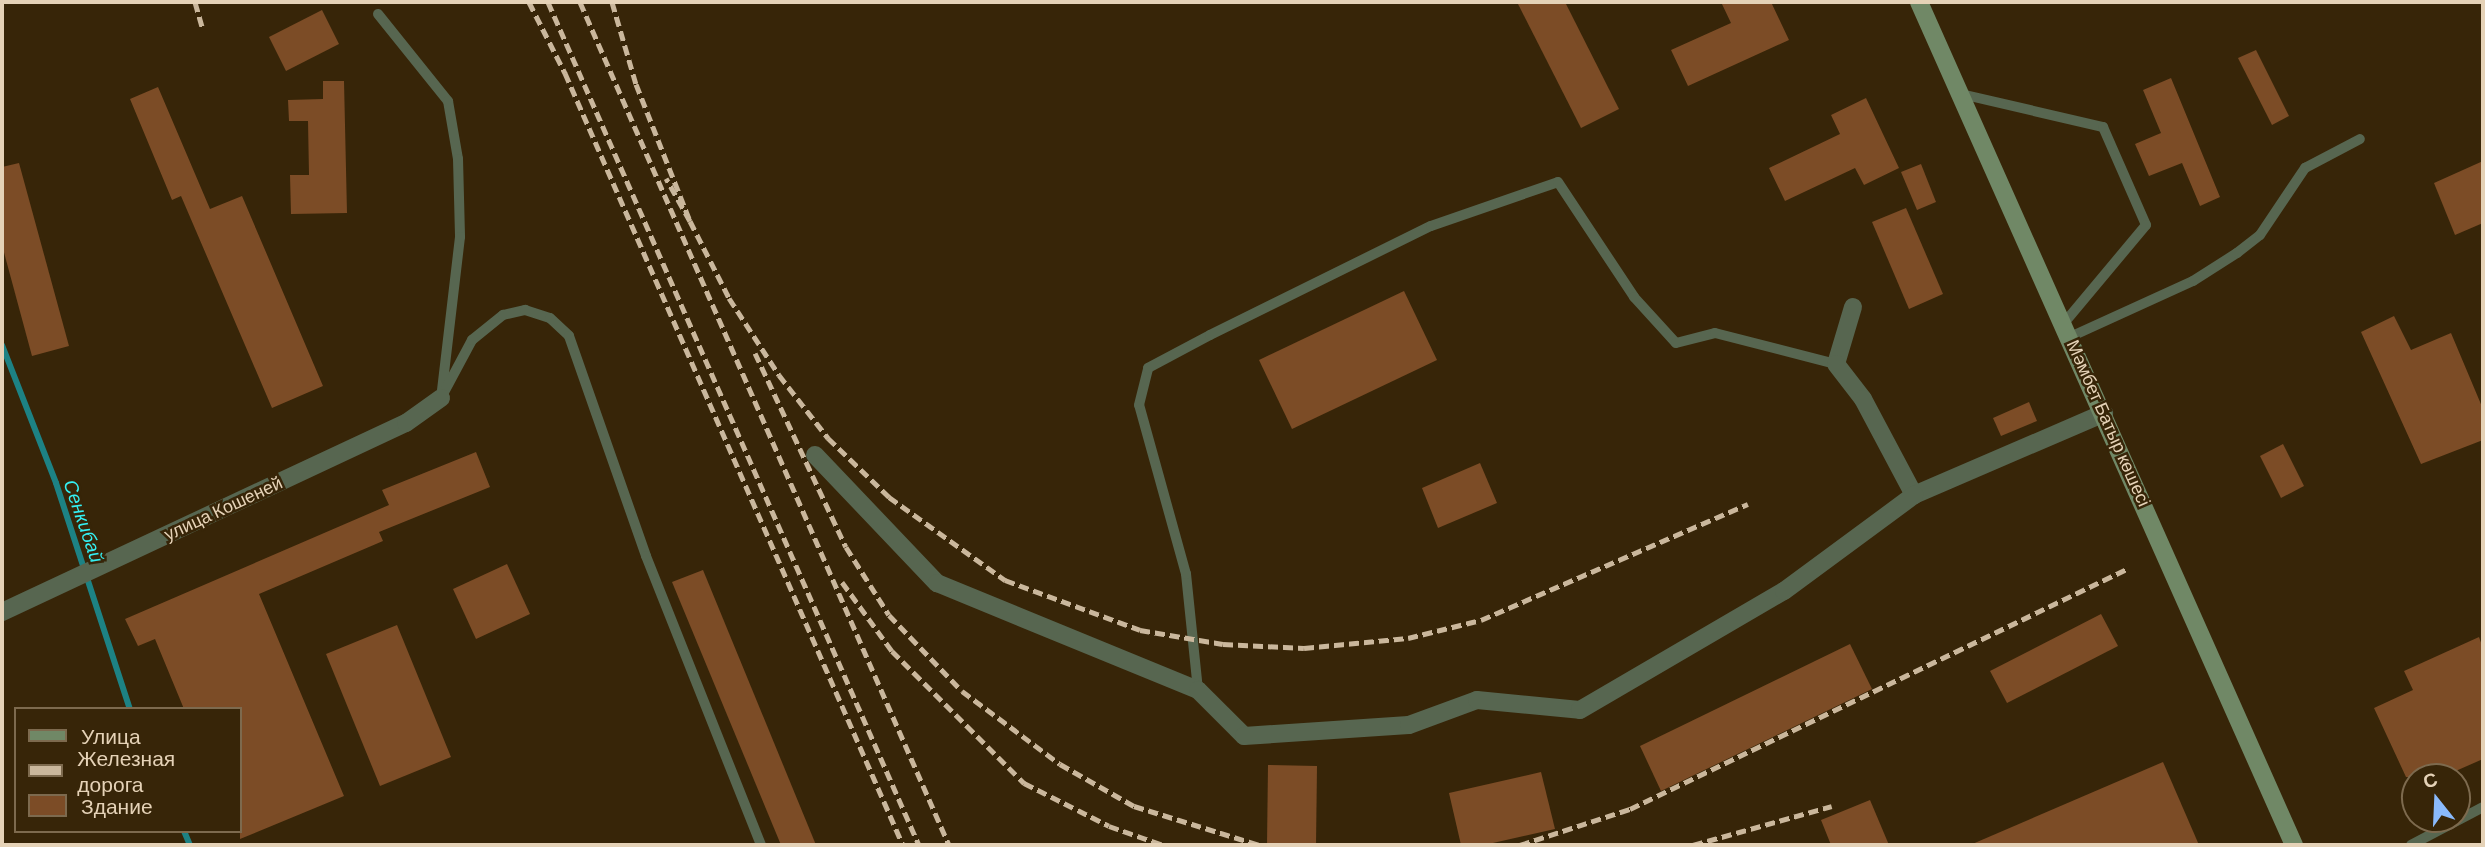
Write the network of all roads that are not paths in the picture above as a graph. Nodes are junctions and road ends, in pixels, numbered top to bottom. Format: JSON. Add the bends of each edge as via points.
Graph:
{"nodes":[{"id":1,"x":1919,"y":2,"type":"edge"},
{"id":2,"x":378,"y":14,"type":"dead end"},
{"id":3,"x":1961,"y":94,"type":"junction"},
{"id":4,"x":2360,"y":139,"type":"dead end"},
{"id":5,"x":1853,"y":307,"type":"dead end"},
{"id":6,"x":2067,"y":330,"type":"junction"},
{"id":7,"x":1836,"y":363,"type":"junction"},
{"id":8,"x":440,"y":398,"type":"junction"},
{"id":9,"x":2104,"y":413,"type":"junction"},
{"id":10,"x":815,"y":455,"type":"dead end"},
{"id":11,"x":1914,"y":495,"type":"junction"},
{"id":12,"x":2,"y":611,"type":"edge"},
{"id":13,"x":1198,"y":690,"type":"junction"},
{"id":14,"x":2483,"y":807,"type":"edge"},
{"id":15,"x":761,"y":845,"type":"edge"},
{"id":16,"x":2294,"y":845,"type":"edge"},
{"id":17,"x":2411,"y":845,"type":"edge"}],
"edges":[{"from":1,"to":3,"type":"main road","name":"Мәмбет Батыр көшесі"},
{"from":2,"to":8,"type":"lane","via":[[439,85],[448,101],[454,136],[460,237]]},
{"from":3,"to":6,"type":"main road","name":"Мәмбет Батыр көшесі"},
{"from":3,"to":6,"type":"lane","via":[[2103,127],[2146,225]]},
{"from":4,"to":6,"type":"lane","via":[[2305,168],[2260,235],[2237,253],[2193,281]]},
{"from":5,"to":7,"type":"street"},
{"from":6,"to":9,"type":"main road","name":"Мәмбет Батыр көшесі"},
{"from":7,"to":11,"type":"street","via":[[1863,399]]},
{"from":7,"to":13,"type":"lane","via":[[1716,333],[1676,343],[1634,297],[1558,182],[1431,226],[1210,335],[1148,368],[1139,405],[1186,574]]},
{"from":8,"to":12,"type":"street","name":"улица Кошеней","via":[[406,423]]},
{"from":8,"to":15,"type":"lane","via":[[472,340],[503,315],[525,310],[550,317],[569,337],[646,556]]},
{"from":9,"to":11,"type":"street"},
{"from":9,"to":16,"type":"main road","name":"Мәмбет Батыр көшесі"},
{"from":10,"to":13,"type":"street","via":[[937,583]]},
{"from":11,"to":13,"type":"street","via":[[1784,591],[1580,710],[1477,699],[1409,725],[1244,736]]},
{"from":14,"to":17,"type":"lane"}]}
